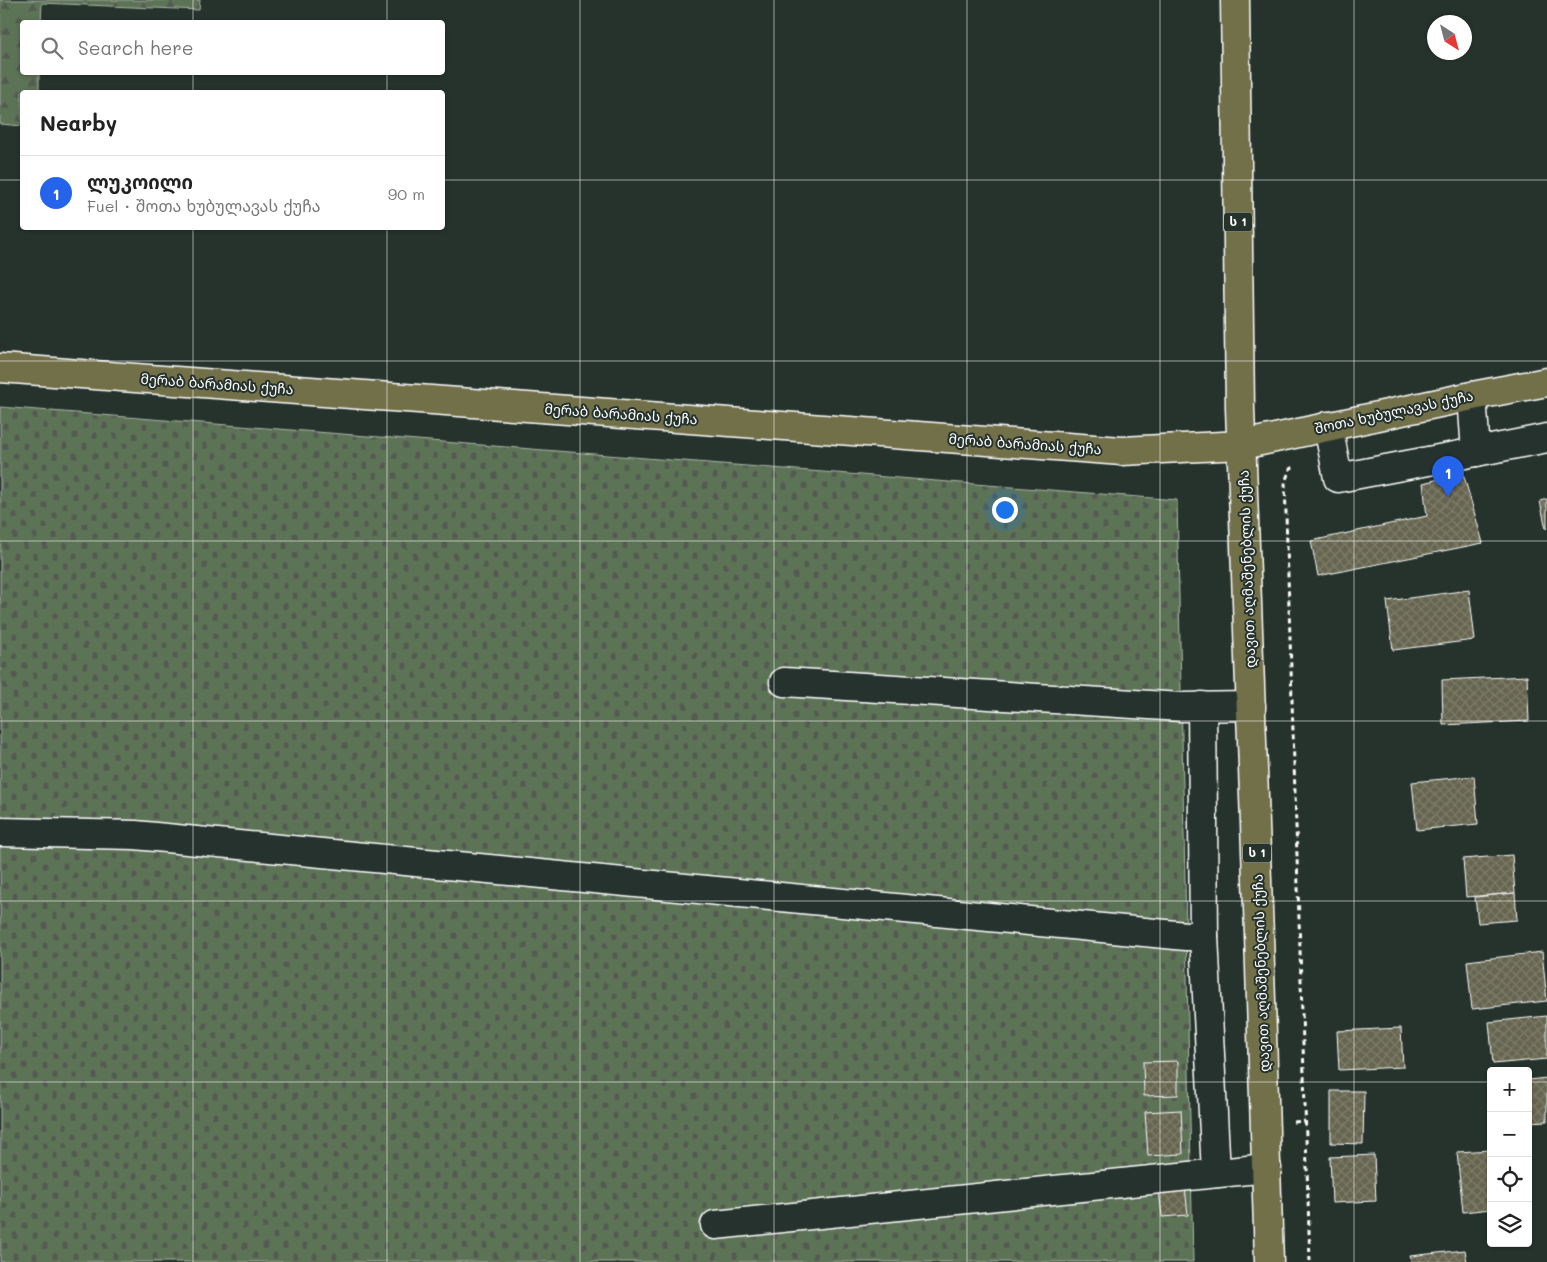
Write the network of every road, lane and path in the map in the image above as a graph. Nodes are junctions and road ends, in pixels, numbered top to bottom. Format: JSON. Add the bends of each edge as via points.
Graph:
{"nodes":[{"id":1,"x":1235,"y":0,"type":"edge"},
{"id":2,"x":0,"y":368,"type":"edge"},
{"id":3,"x":1547,"y":382,"type":"edge"},
{"id":4,"x":1472,"y":396,"type":"junction"},
{"id":5,"x":1328,"y":426,"type":"junction"},
{"id":6,"x":1547,"y":438,"type":"edge"},
{"id":7,"x":1242,"y":445,"type":"junction"},
{"id":8,"x":1476,"y":452,"type":"junction"},
{"id":9,"x":1334,"y":455,"type":"junction"},
{"id":10,"x":784,"y":682,"type":"dead end"},
{"id":11,"x":1202,"y":706,"type":"junction"},
{"id":12,"x":1251,"y":706,"type":"junction"},
{"id":13,"x":0,"y":832,"type":"edge"},
{"id":14,"x":1204,"y":936,"type":"junction"},
{"id":15,"x":1267,"y":1168,"type":"junction"},
{"id":16,"x":1216,"y":1173,"type":"junction"},
{"id":17,"x":715,"y":1225,"type":"dead end"},
{"id":18,"x":1269,"y":1262,"type":"edge"},
{"id":19,"x":1310,"y":1262,"type":"edge"}],
"edges":[{"from":1,"to":7,"type":"main road","number":"ს 1"},
{"from":2,"to":7,"type":"main road","name":"მერაბ ბარამიას ქუჩა","via":[[1122,451]]},
{"from":3,"to":4,"type":"main road","name":"შოთა ხუბულავას ქუჩა"},
{"from":4,"to":5,"type":"main road","name":"შოთა ხუბულავას ქუჩა"},
{"from":4,"to":8,"type":"lane"},
{"from":5,"to":7,"type":"main road","name":"შოთა ხუბულავას ქუჩა"},
{"from":5,"to":9,"type":"lane"},
{"from":6,"to":8,"type":"lane"},
{"from":7,"to":12,"type":"main road","name":"დავით აღმაშენებლის ქუჩა","number":"ს 1"},
{"from":8,"to":9,"type":"lane","via":[[1338,478]]},
{"from":9,"to":19,"type":"path","via":[[1304,459],[1290,469],[1285,482]]},
{"from":10,"to":11,"type":"lane"},
{"from":11,"to":12,"type":"lane"},
{"from":11,"to":14,"type":"lane"},
{"from":12,"to":15,"type":"main road","name":"დავით აღმაშენებლის ქუჩა","number":"ს 1"},
{"from":13,"to":14,"type":"lane","via":[[135,835]]},
{"from":14,"to":16,"type":"lane"},
{"from":15,"to":16,"type":"lane"},
{"from":15,"to":18,"type":"main road","name":"დავით აღმაშენებლის ქუჩა","number":"ს 1"},
{"from":16,"to":17,"type":"lane"}]}
